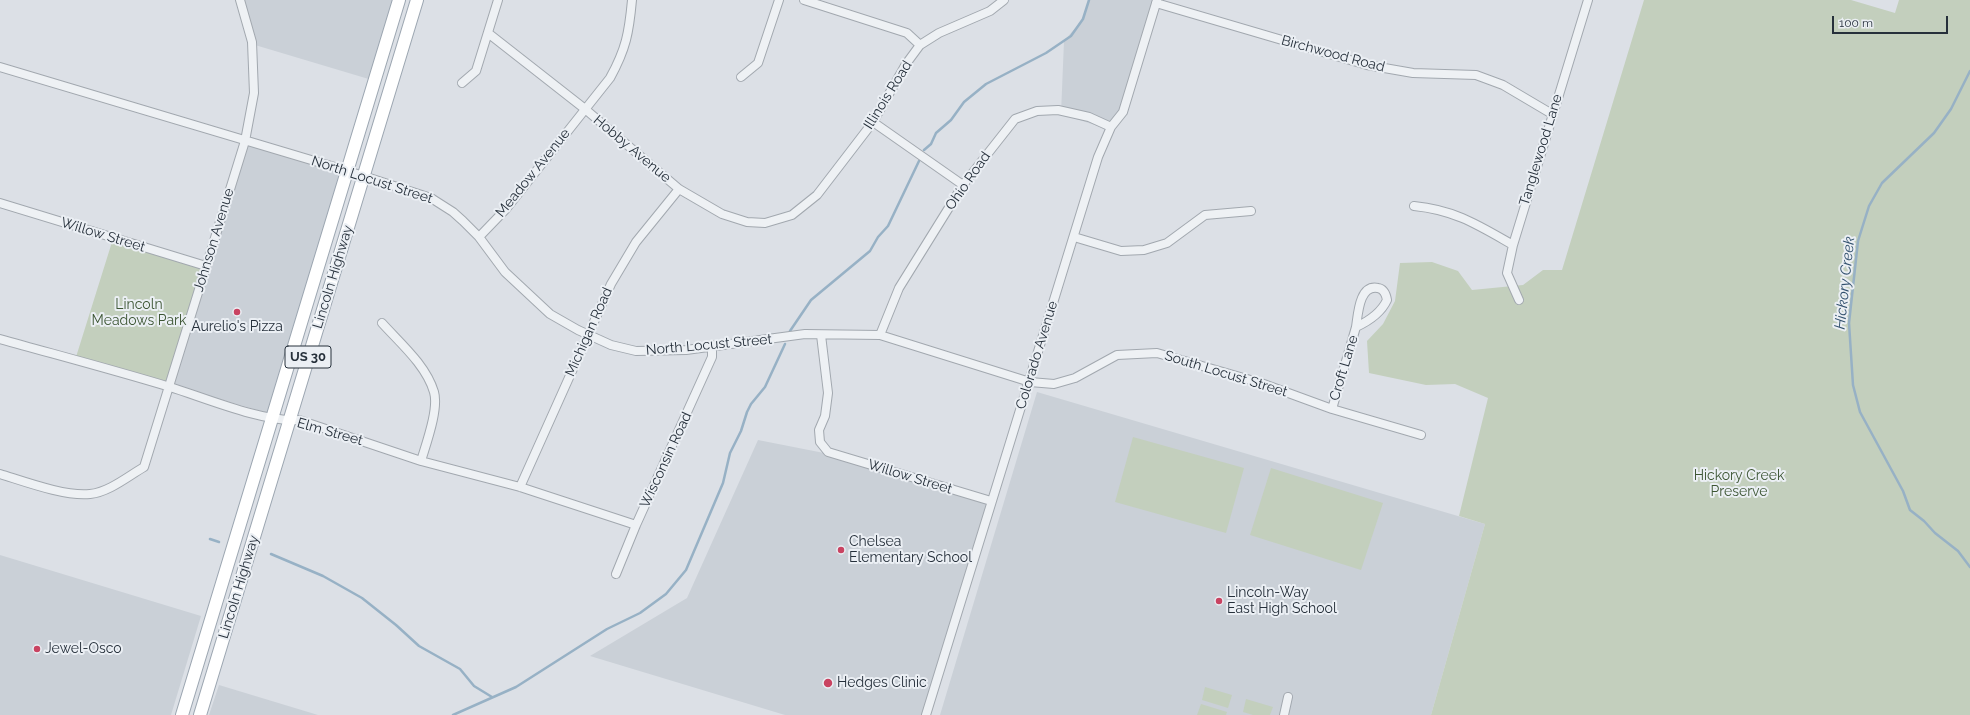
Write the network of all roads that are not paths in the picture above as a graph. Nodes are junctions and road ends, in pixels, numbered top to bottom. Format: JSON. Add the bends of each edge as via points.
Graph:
{"nodes":[{"id":1,"x":240,"y":0,"type":"edge"},
{"id":2,"x":399,"y":0,"type":"edge"},
{"id":3,"x":417,"y":0,"type":"edge"},
{"id":4,"x":498,"y":0,"type":"edge"},
{"id":5,"x":632,"y":0,"type":"edge"},
{"id":6,"x":778,"y":0,"type":"edge"},
{"id":7,"x":804,"y":0,"type":"edge"},
{"id":8,"x":1004,"y":0,"type":"edge"},
{"id":9,"x":1588,"y":0,"type":"edge"},
{"id":10,"x":1157,"y":2,"type":"edge"},
{"id":11,"x":488,"y":34,"type":"junction"},
{"id":12,"x":920,"y":45,"type":"junction"},
{"id":13,"x":0,"y":67,"type":"edge"},
{"id":14,"x":741,"y":77,"type":"dead end"},
{"id":15,"x":462,"y":83,"type":"dead end"},
{"id":16,"x":585,"y":109,"type":"junction"},
{"id":17,"x":1552,"y":114,"type":"junction"},
{"id":18,"x":873,"y":122,"type":"junction"},
{"id":19,"x":1111,"y":127,"type":"junction"},
{"id":20,"x":245,"y":141,"type":"junction"},
{"id":21,"x":348,"y":171,"type":"junction"},
{"id":22,"x":364,"y":176,"type":"junction"},
{"id":23,"x":963,"y":185,"type":"junction"},
{"id":24,"x":679,"y":189,"type":"junction"},
{"id":25,"x":0,"y":204,"type":"edge"},
{"id":26,"x":1414,"y":206,"type":"dead end"},
{"id":27,"x":1251,"y":210,"type":"dead end"},
{"id":28,"x":792,"y":215,"type":"joint"},
{"id":29,"x":479,"y":238,"type":"junction"},
{"id":30,"x":1074,"y":238,"type":"junction"},
{"id":31,"x":1513,"y":245,"type":"junction"},
{"id":32,"x":206,"y":266,"type":"junction"},
{"id":33,"x":1519,"y":300,"type":"dead end"},
{"id":34,"x":382,"y":323,"type":"dead end"},
{"id":35,"x":1356,"y":327,"type":"junction"},
{"id":36,"x":588,"y":334,"type":"junction"},
{"id":37,"x":821,"y":335,"type":"junction"},
{"id":38,"x":880,"y":335,"type":"junction"},
{"id":39,"x":0,"y":339,"type":"edge"},
{"id":40,"x":712,"y":345,"type":"junction"},
{"id":41,"x":1030,"y":382,"type":"junction"},
{"id":42,"x":168,"y":387,"type":"junction"},
{"id":43,"x":1332,"y":409,"type":"junction"},
{"id":44,"x":272,"y":417,"type":"junction"},
{"id":45,"x":289,"y":421,"type":"junction"},
{"id":46,"x":1421,"y":435,"type":"dead end"},
{"id":47,"x":421,"y":461,"type":"junction"},
{"id":48,"x":0,"y":474,"type":"edge"},
{"id":49,"x":520,"y":487,"type":"junction"},
{"id":50,"x":991,"y":501,"type":"junction"},
{"id":51,"x":636,"y":525,"type":"junction"},
{"id":52,"x":616,"y":574,"type":"dead end"},
{"id":53,"x":1288,"y":697,"type":"dead end"},
{"id":54,"x":182,"y":715,"type":"edge"},
{"id":55,"x":200,"y":715,"type":"edge"},
{"id":56,"x":926,"y":715,"type":"edge"},
{"id":57,"x":1284,"y":715,"type":"edge"}],
"edges":[{"from":1,"to":20,"type":"street","name":"Johnson Avenue","via":[[252,38],[254,92]]},
{"from":2,"to":21,"type":"main road","name":"Lincoln Highway","number":"US 30"},
{"from":3,"to":22,"type":"main road","name":"Lincoln Highway","number":"US 30"},
{"from":4,"to":11,"type":"street"},
{"from":5,"to":16,"type":"street","name":"Meadow Avenue","via":[[622,57],[610,78]]},
{"from":6,"to":14,"type":"street","via":[[758,63]]},
{"from":7,"to":12,"type":"street","via":[[907,33]]},
{"from":8,"to":12,"type":"street","name":"Illinois Road","via":[[990,11],[939,33]]},
{"from":9,"to":17,"type":"street","name":"Tanglewood Lane"},
{"from":10,"to":17,"type":"street","name":"Birchwood Road","via":[[1367,65],[1413,73],[1476,75],[1503,85]]},
{"from":10,"to":19,"type":"street","name":"Colorado Avenue","via":[[1123,112]]},
{"from":11,"to":15,"type":"street","via":[[476,71]]},
{"from":11,"to":16,"type":"street","name":"Hobby Avenue"},
{"from":12,"to":18,"type":"street","name":"Illinois Road","via":[[906,64]]},
{"from":13,"to":20,"type":"street","name":"North Locust Street"},
{"from":16,"to":24,"type":"street","name":"Hobby Avenue"},
{"from":16,"to":29,"type":"street","name":"Meadow Avenue","via":[[506,209]]},
{"from":17,"to":31,"type":"street","name":"Tanglewood Lane"},
{"from":18,"to":23,"type":"street"},
{"from":18,"to":28,"type":"street","name":"Illinois Road","via":[[816,195]]},
{"from":19,"to":23,"type":"street","name":"Ohio Road","via":[[1089,117],[1058,110],[1037,111],[1015,119]]},
{"from":19,"to":30,"type":"street","name":"Colorado Avenue","via":[[1098,157]]},
{"from":20,"to":21,"type":"street","name":"North Locust Street"},
{"from":20,"to":32,"type":"street","name":"Johnson Avenue"},
{"from":21,"to":22,"type":"street","name":"North Locust Street"},
{"from":21,"to":44,"type":"main road","name":"Lincoln Highway","number":"US 30"},
{"from":22,"to":29,"type":"street","name":"North Locust Street","via":[[431,198],[453,212]]},
{"from":22,"to":45,"type":"main road","name":"Lincoln Highway","number":"US 30"},
{"from":23,"to":38,"type":"street","name":"Ohio Road","via":[[899,288]]},
{"from":24,"to":28,"type":"street","name":"Hobby Avenue","via":[[722,214],[747,222],[765,223]]},
{"from":24,"to":36,"type":"street","name":"Michigan Road","via":[[628,254]]},
{"from":25,"to":32,"type":"street","name":"Willow Street"},
{"from":26,"to":31,"type":"street","via":[[1436,208],[1463,217]]},
{"from":27,"to":30,"type":"street","via":[[1205,215],[1167,243],[1144,250],[1121,251]]},
{"from":29,"to":36,"type":"street","name":"North Locust Street","via":[[505,272],[539,304],[557,319]]},
{"from":30,"to":41,"type":"street","name":"Colorado Avenue"},
{"from":31,"to":33,"type":"street","name":"Tanglewood Lane","via":[[1507,273]]},
{"from":32,"to":42,"type":"street","name":"Johnson Avenue"},
{"from":34,"to":47,"type":"street","via":[[422,368],[435,393],[433,420]]},
{"from":35,"to":35,"type":"street","name":"Croft Lane","via":[[1368,322],[1384,307],[1387,300],[1383,290],[1378,288],[1366,292],[1360,302]]},
{"from":35,"to":43,"type":"street","name":"Croft Lane"},
{"from":36,"to":40,"type":"street","name":"North Locust Street","via":[[611,345],[636,351],[686,350]]},
{"from":36,"to":49,"type":"street","name":"Michigan Road"},
{"from":37,"to":38,"type":"street","name":"North Locust Street"},
{"from":37,"to":40,"type":"street","name":"North Locust Street","via":[[805,334]]},
{"from":37,"to":50,"type":"street","name":"Willow Street","via":[[828,393],[825,416],[819,430],[820,442],[828,452]]},
{"from":38,"to":41,"type":"street","name":"North Locust Street"},
{"from":39,"to":42,"type":"street","name":"Elm Street"},
{"from":40,"to":51,"type":"street","name":"Wisconsin Road","via":[[712,358]]},
{"from":41,"to":43,"type":"street","name":"South Locust Street","via":[[1054,384],[1075,378],[1117,355],[1157,353],[1261,383]]},
{"from":41,"to":50,"type":"street","name":"Colorado Avenue"},
{"from":42,"to":44,"type":"street","name":"Elm Street"},
{"from":42,"to":48,"type":"street","name":"Johnson Avenue","via":[[144,467],[109,488],[89,494],[68,493]]},
{"from":43,"to":46,"type":"street","name":"South Locust Street"},
{"from":44,"to":45,"type":"street","name":"Elm Street"},
{"from":44,"to":54,"type":"main road","name":"Lincoln Highway","number":"US 30"},
{"from":45,"to":47,"type":"street","name":"Elm Street","via":[[299,420]]},
{"from":45,"to":55,"type":"main road","name":"Lincoln Highway","number":"US 30"},
{"from":47,"to":49,"type":"street","name":"Elm Street"},
{"from":49,"to":51,"type":"street","name":"Elm Street"},
{"from":50,"to":56,"type":"street","name":"Colorado Avenue"},
{"from":51,"to":52,"type":"street","name":"Wisconsin Road"},
{"from":53,"to":57,"type":"street"}]}
